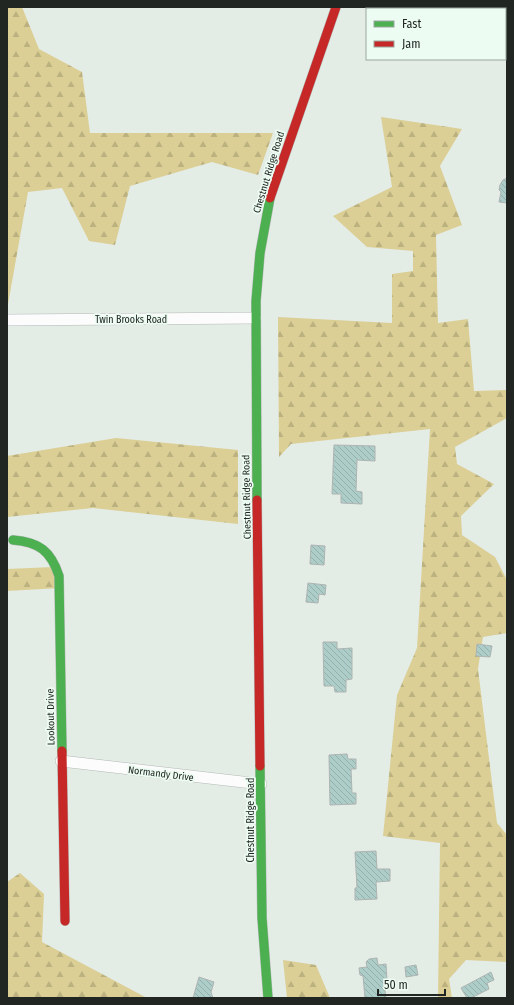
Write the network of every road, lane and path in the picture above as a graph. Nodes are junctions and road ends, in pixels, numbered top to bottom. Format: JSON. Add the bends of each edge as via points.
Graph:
{"nodes":[{"id":1,"x":336,"y":7,"type":"edge"},
{"id":2,"x":255,"y":318,"type":"junction"},
{"id":3,"x":7,"y":320,"type":"edge"},
{"id":4,"x":13,"y":540,"type":"dead end"},
{"id":5,"x":62,"y":761,"type":"junction"},
{"id":6,"x":261,"y":784,"type":"junction"},
{"id":7,"x":65,"y":921,"type":"dead end"},
{"id":8,"x":268,"y":998,"type":"edge"}],
"edges":[{"from":1,"to":2,"type":"main road","name":"Chestnut Ridge Road","via":[[272,189],[259,249]]},
{"from":2,"to":3,"type":"street","name":"Twin Brooks Road"},
{"from":2,"to":6,"type":"main road","name":"Chestnut Ridge Road"},
{"from":4,"to":5,"type":"main road","name":"Lookout Drive","via":[[29,542],[45,550],[52,558],[59,576]]},
{"from":5,"to":6,"type":"street","name":"Normandy Drive"},
{"from":5,"to":7,"type":"main road","name":"Lookout Drive"},
{"from":6,"to":8,"type":"main road","name":"Chestnut Ridge Road","via":[[262,922]]}]}
